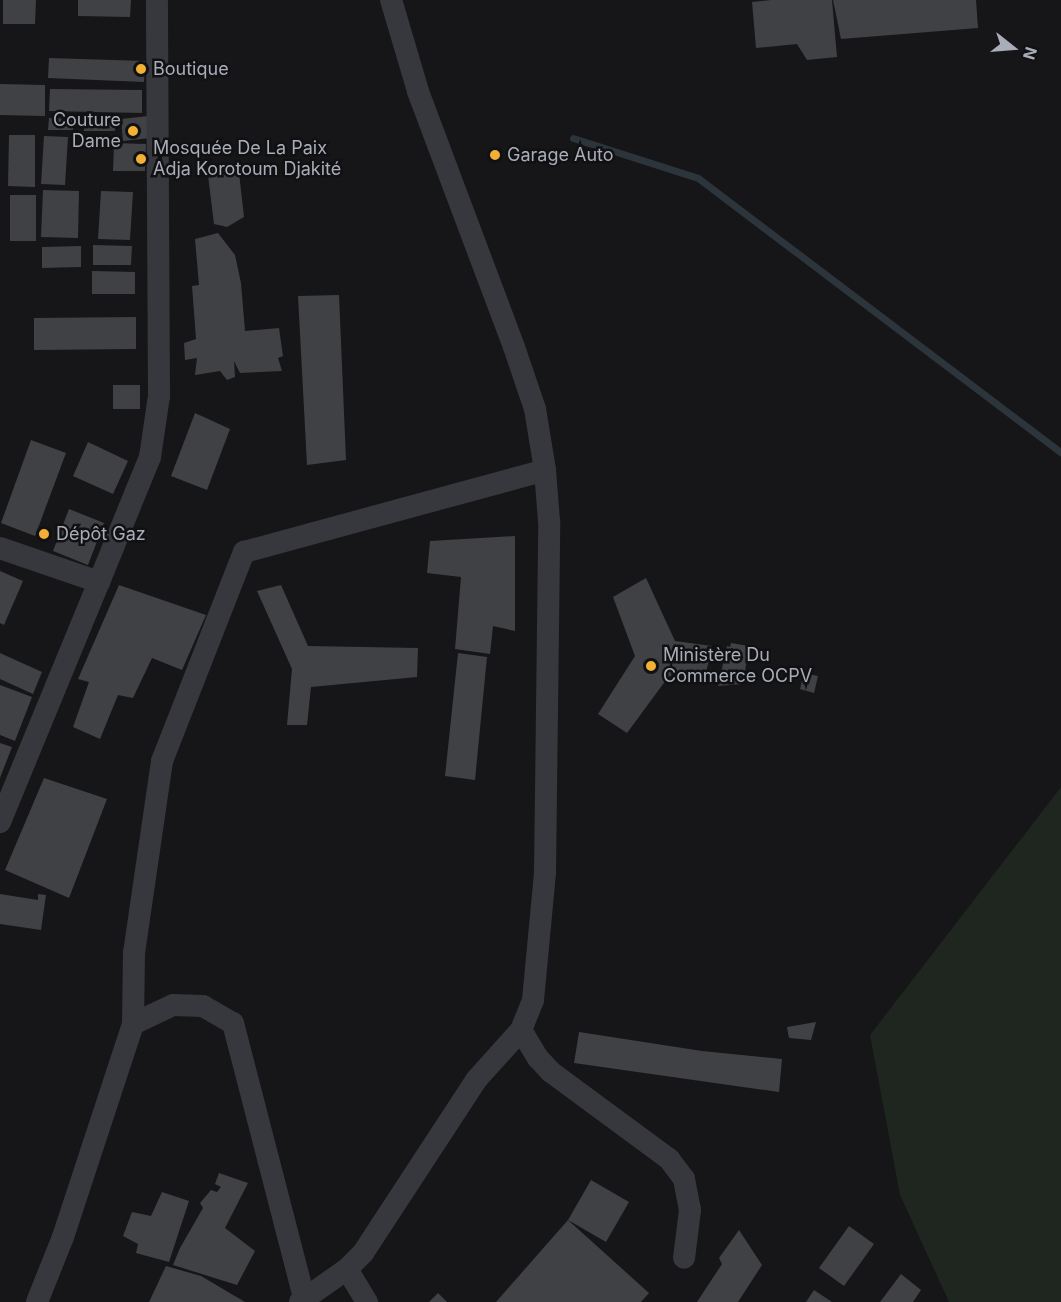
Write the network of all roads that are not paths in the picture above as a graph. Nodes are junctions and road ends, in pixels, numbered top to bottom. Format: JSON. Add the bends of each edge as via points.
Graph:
{"nodes":[{"id":1,"x":157,"y":0,"type":"edge"},
{"id":2,"x":391,"y":0,"type":"edge"},
{"id":3,"x":545,"y":470,"type":"junction"},
{"id":4,"x":0,"y":548,"type":"edge"},
{"id":5,"x":99,"y":582,"type":"junction"},
{"id":6,"x":0,"y":822,"type":"edge"},
{"id":7,"x":133,"y":1024,"type":"junction"},
{"id":8,"x":521,"y":1030,"type":"junction"},
{"id":9,"x":684,"y":1258,"type":"dead end"},
{"id":10,"x":347,"y":1269,"type":"junction"},
{"id":11,"x":302,"y":1300,"type":"edge"},
{"id":12,"x":37,"y":1302,"type":"edge"},
{"id":13,"x":367,"y":1302,"type":"edge"}],
"edges":[{"from":1,"to":5,"type":"street","via":[[159,396],[150,457]]},
{"from":2,"to":3,"type":"street","via":[[418,91],[535,409]]},
{"from":3,"to":7,"type":"street","via":[[244,552],[162,761],[134,953]]},
{"from":3,"to":8,"type":"street","via":[[549,521],[545,873],[533,999]]},
{"from":4,"to":5,"type":"street"},
{"from":5,"to":6,"type":"street"},
{"from":7,"to":11,"type":"street","via":[[173,1005],[202,1006],[232,1023]]},
{"from":7,"to":12,"type":"street","via":[[63,1237]]},
{"from":8,"to":9,"type":"street","via":[[551,1072],[669,1159],[684,1179],[690,1210]]},
{"from":8,"to":10,"type":"street","via":[[476,1080],[376,1234]]},
{"from":10,"to":11,"type":"street"},
{"from":10,"to":13,"type":"street"}]}
